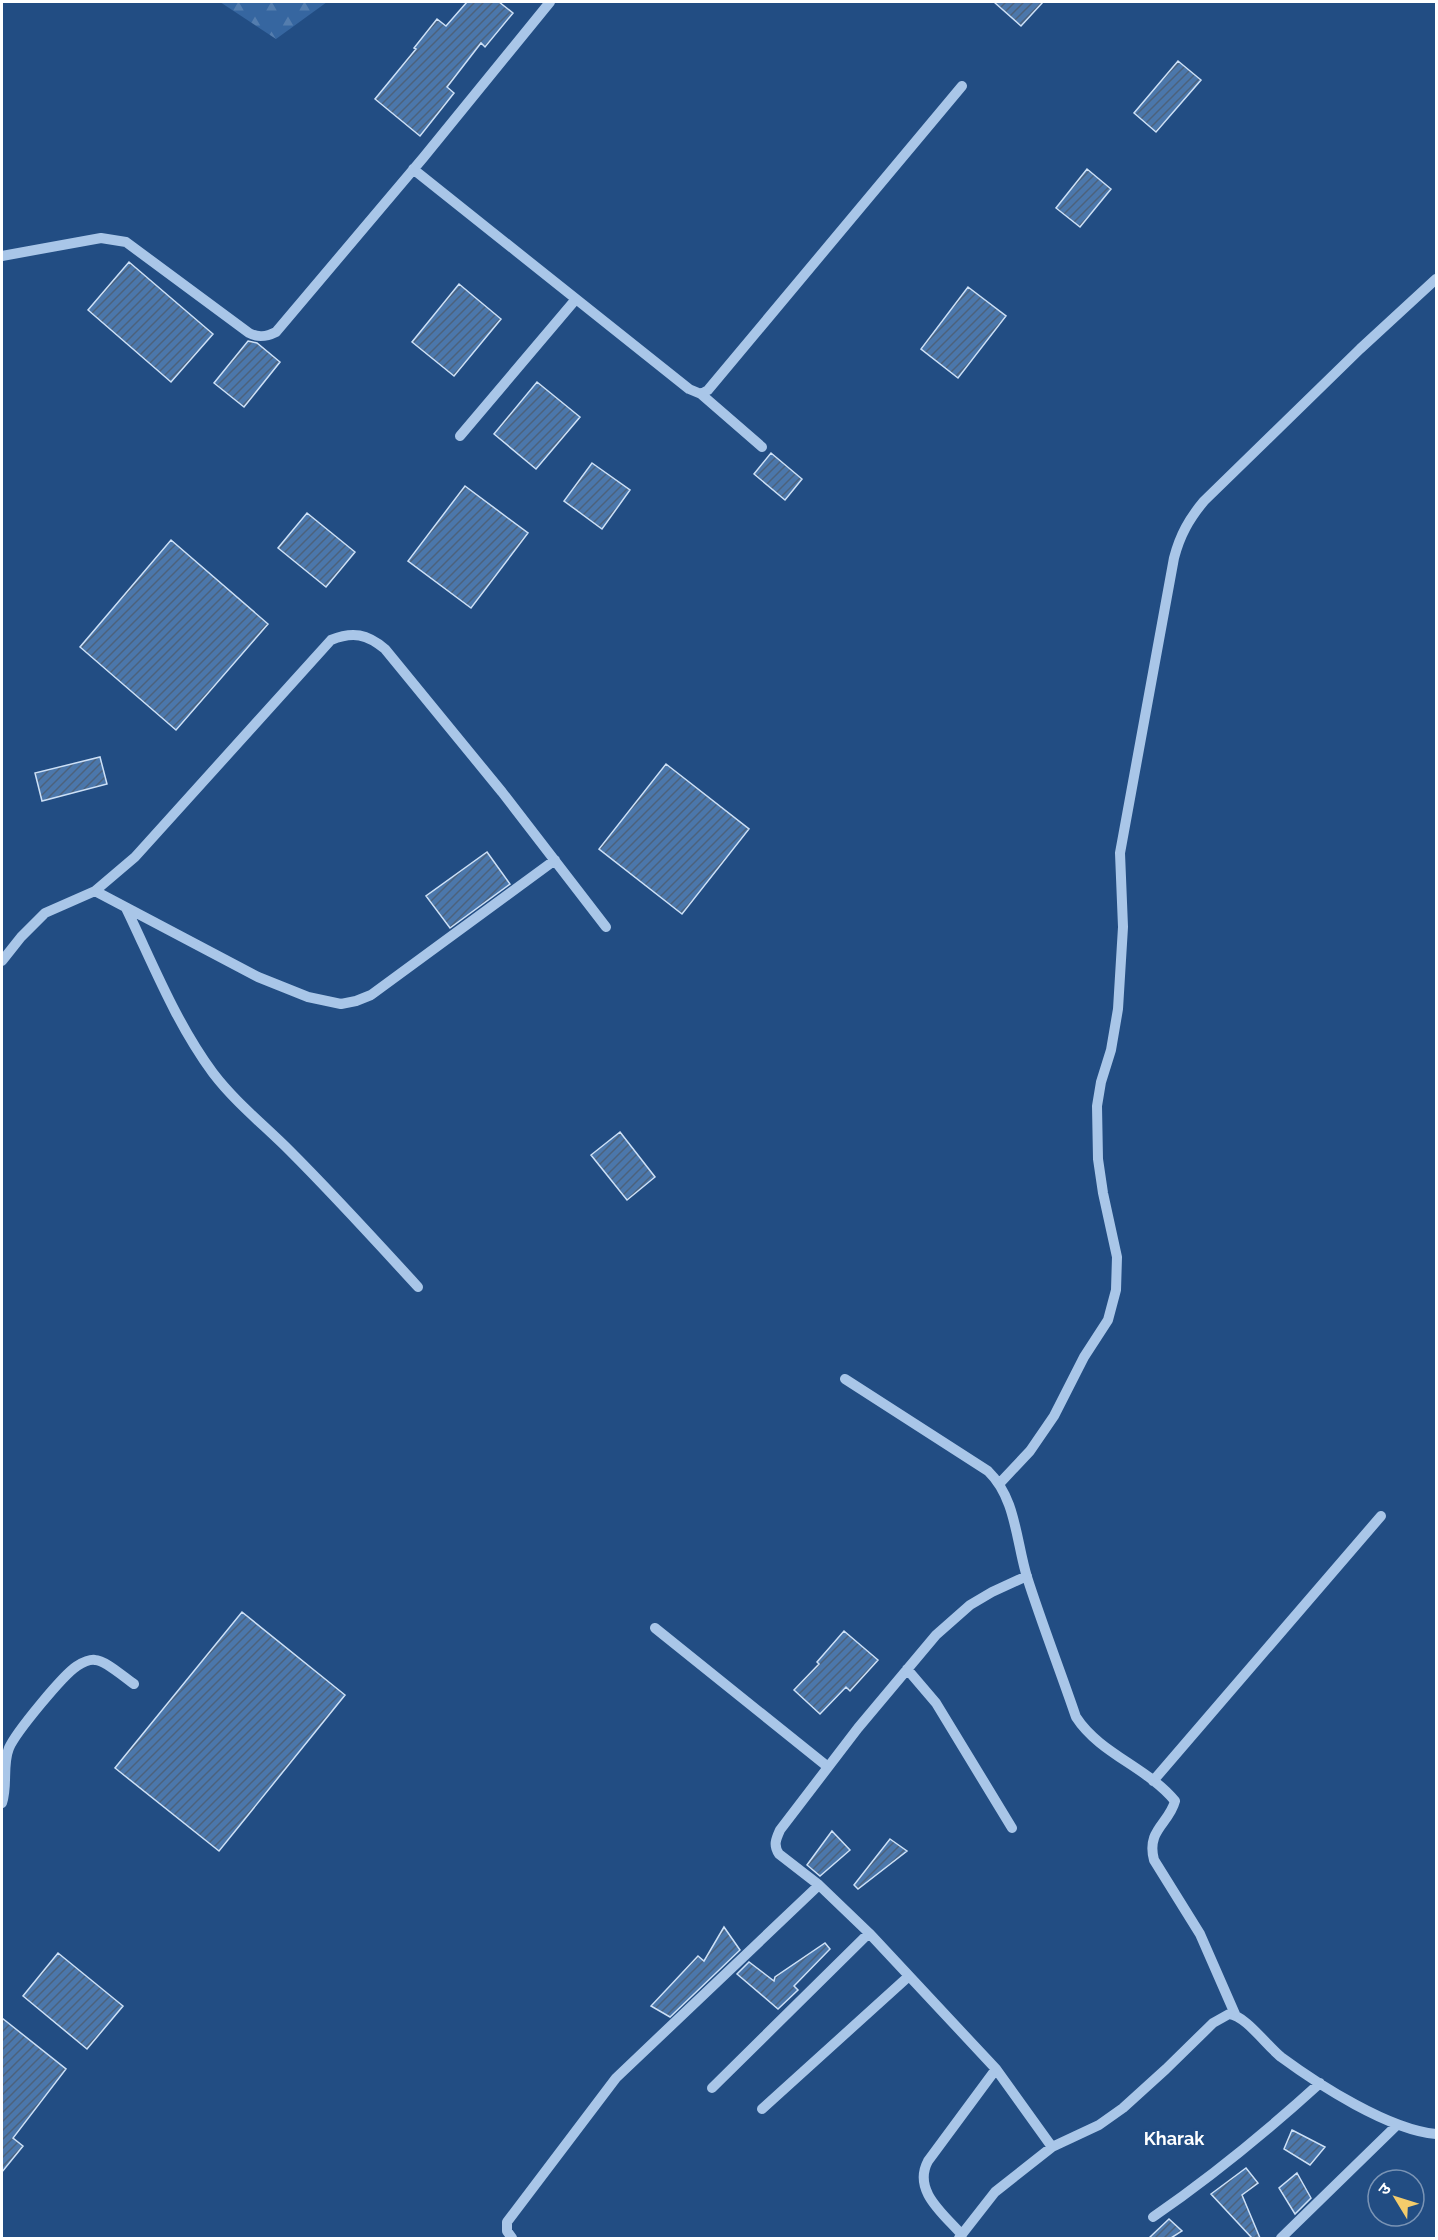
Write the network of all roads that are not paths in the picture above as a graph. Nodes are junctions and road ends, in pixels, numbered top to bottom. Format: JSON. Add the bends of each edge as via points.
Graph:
{"nodes":[{"id":1,"x":550,"y":2,"type":"edge"},
{"id":2,"x":962,"y":86,"type":"dead end"},
{"id":3,"x":413,"y":170,"type":"junction"},
{"id":4,"x":2,"y":256,"type":"edge"},
{"id":5,"x":1437,"y":279,"type":"edge"},
{"id":6,"x":576,"y":299,"type":"junction"},
{"id":7,"x":701,"y":394,"type":"junction"},
{"id":8,"x":460,"y":436,"type":"dead end"},
{"id":9,"x":762,"y":447,"type":"dead end"},
{"id":10,"x":555,"y":860,"type":"junction"},
{"id":11,"x":94,"y":891,"type":"junction"},
{"id":12,"x":126,"y":908,"type":"junction"},
{"id":13,"x":606,"y":927,"type":"dead end"},
{"id":14,"x":2,"y":960,"type":"edge"},
{"id":15,"x":418,"y":1287,"type":"dead end"},
{"id":16,"x":845,"y":1379,"type":"dead end"},
{"id":17,"x":999,"y":1484,"type":"junction"},
{"id":18,"x":1381,"y":1516,"type":"dead end"},
{"id":19,"x":1027,"y":1575,"type":"junction"},
{"id":20,"x":655,"y":1628,"type":"dead end"},
{"id":21,"x":907,"y":1669,"type":"junction"},
{"id":22,"x":134,"y":1684,"type":"dead end"},
{"id":23,"x":828,"y":1767,"type":"junction"},
{"id":24,"x":1154,"y":1781,"type":"junction"},
{"id":25,"x":2,"y":1803,"type":"edge"},
{"id":26,"x":1012,"y":1828,"type":"dead end"},
{"id":27,"x":819,"y":1885,"type":"junction"},
{"id":28,"x":869,"y":1933,"type":"junction"},
{"id":29,"x":909,"y":1976,"type":"junction"},
{"id":30,"x":1234,"y":2014,"type":"junction"},
{"id":31,"x":996,"y":2069,"type":"junction"},
{"id":32,"x":1320,"y":2083,"type":"junction"},
{"id":33,"x":712,"y":2088,"type":"dead end"},
{"id":34,"x":762,"y":2109,"type":"dead end"},
{"id":35,"x":1397,"y":2125,"type":"junction"},
{"id":36,"x":1437,"y":2134,"type":"edge"},
{"id":37,"x":1052,"y":2147,"type":"junction"},
{"id":38,"x":1153,"y":2217,"type":"dead end"},
{"id":39,"x":960,"y":2237,"type":"edge"},
{"id":40,"x":512,"y":2238,"type":"edge"},
{"id":41,"x":1281,"y":2238,"type":"edge"}],
"edges":[{"from":1,"to":3,"type":"street"},
{"from":2,"to":7,"type":"street"},
{"from":3,"to":4,"type":"street","via":[[276,332],[264,336],[249,333],[126,243],[101,238]]},
{"from":3,"to":6,"type":"street"},
{"from":5,"to":17,"type":"street","via":[[1204,501],[1179,538],[1124,822],[1119,866],[1124,913],[1118,1009],[1097,1106],[1102,1193],[1118,1268],[1115,1297],[1104,1329],[1084,1357],[1048,1424],[1030,1451]]},
{"from":6,"to":7,"type":"street","via":[[689,389]]},
{"from":6,"to":8,"type":"street"},
{"from":7,"to":9,"type":"street"},
{"from":10,"to":11,"type":"street","via":[[385,649],[373,639],[354,634],[331,640],[135,857]]},
{"from":10,"to":12,"type":"street","via":[[371,995],[341,1004],[308,997],[258,977]]},
{"from":10,"to":13,"type":"street"},
{"from":11,"to":12,"type":"street"},
{"from":11,"to":14,"type":"street","via":[[45,913]]},
{"from":12,"to":15,"type":"street","via":[[185,1029],[215,1075]]},
{"from":16,"to":17,"type":"street","via":[[987,1471]]},
{"from":17,"to":19,"type":"street","via":[[1014,1521]]},
{"from":18,"to":24,"type":"street"},
{"from":19,"to":21,"type":"street","via":[[970,1605],[936,1635]]},
{"from":19,"to":24,"type":"street","via":[[1076,1716],[1088,1733]]},
{"from":20,"to":23,"type":"street"},
{"from":21,"to":23,"type":"street"},
{"from":21,"to":26,"type":"street","via":[[936,1703]]},
{"from":22,"to":25,"type":"street","via":[[95,1660],[71,1670],[14,1738],[8,1750]]},
{"from":23,"to":27,"type":"street","via":[[780,1830],[775,1848]]},
{"from":24,"to":30,"type":"street","via":[[1175,1801],[1154,1837],[1155,1860],[1200,1934]]},
{"from":27,"to":28,"type":"street"},
{"from":27,"to":40,"type":"street","via":[[616,2078],[507,2222]]},
{"from":28,"to":29,"type":"street"},
{"from":28,"to":33,"type":"street"},
{"from":29,"to":31,"type":"street"},
{"from":29,"to":34,"type":"street"},
{"from":30,"to":32,"type":"street","via":[[1280,2056]]},
{"from":30,"to":37,"type":"street","via":[[1213,2023],[1109,2119]]},
{"from":31,"to":37,"type":"street"},
{"from":31,"to":39,"type":"street","via":[[924,2171],[928,2196]]},
{"from":32,"to":35,"type":"street"},
{"from":32,"to":38,"type":"street","via":[[1256,2141]]},
{"from":35,"to":36,"type":"street"},
{"from":35,"to":41,"type":"street"},
{"from":37,"to":39,"type":"street","via":[[995,2192]]}]}
